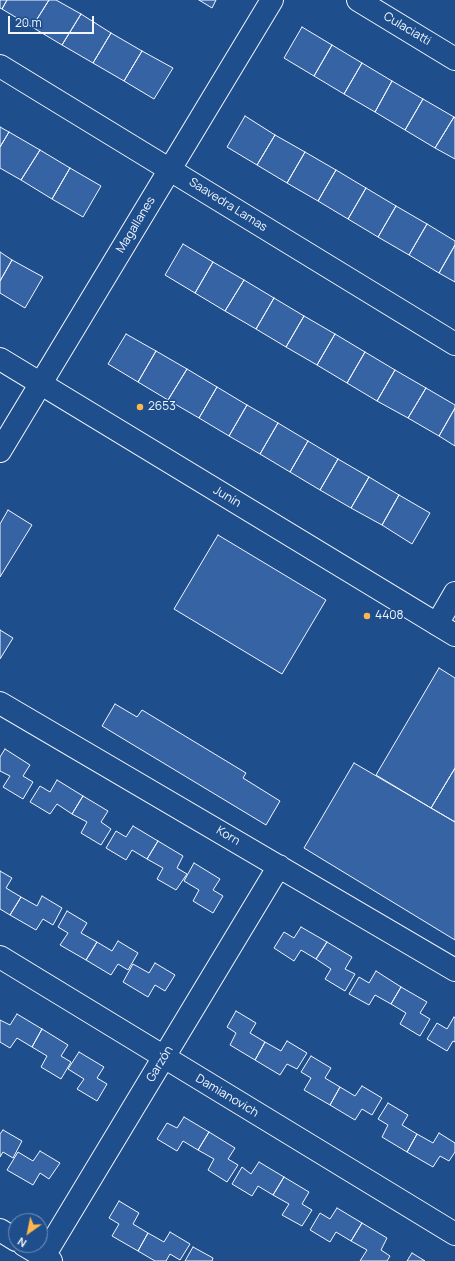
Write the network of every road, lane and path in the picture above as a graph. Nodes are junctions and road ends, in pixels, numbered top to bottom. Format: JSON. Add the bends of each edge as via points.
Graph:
{"nodes":[{"id":1,"x":272,"y":0,"type":"edge"},
{"id":2,"x":358,"y":0,"type":"edge"},
{"id":3,"x":455,"y":59,"type":"edge"},
{"id":4,"x":0,"y":66,"type":"edge"},
{"id":5,"x":170,"y":169,"type":"junction"},
{"id":6,"x":455,"y":344,"type":"edge"},
{"id":7,"x":0,"y":359,"type":"edge"},
{"id":8,"x":40,"y":383,"type":"junction"},
{"id":9,"x":0,"y":451,"type":"edge"},
{"id":10,"x":455,"y":593,"type":"edge"},
{"id":11,"x":446,"y":629,"type":"edge"},
{"id":12,"x":0,"y":702,"type":"edge"},
{"id":13,"x":279,"y":866,"type":"junction"},
{"id":14,"x":0,"y":957,"type":"edge"},
{"id":15,"x":455,"y":970,"type":"edge"},
{"id":16,"x":164,"y":1057,"type":"junction"},
{"id":17,"x":455,"y":1234,"type":"edge"},
{"id":18,"x":35,"y":1253,"type":"edge"},
{"id":19,"x":45,"y":1260,"type":"edge"}],
"edges":[{"from":1,"to":5,"type":"street","name":"Magallanes"},
{"from":2,"to":3,"type":"street","name":"Culaciatti"},
{"from":4,"to":5,"type":"street","name":"Saavedra Lamas"},
{"from":5,"to":6,"type":"street","name":"Saavedra Lamas"},
{"from":5,"to":8,"type":"street","name":"Magallanes"},
{"from":7,"to":8,"type":"street","name":"Junín"},
{"from":8,"to":9,"type":"street","name":"Magallanes"},
{"from":8,"to":11,"type":"street","name":"Junín"},
{"from":10,"to":11,"type":"street"},
{"from":12,"to":13,"type":"street","name":"Korn"},
{"from":13,"to":15,"type":"street","name":"Korn"},
{"from":13,"to":16,"type":"street","name":"Garzón"},
{"from":14,"to":16,"type":"street","name":"Damianovich"},
{"from":16,"to":17,"type":"street","name":"Damianovich"},
{"from":16,"to":19,"type":"street","name":"Garzón"},
{"from":18,"to":19,"type":"street"}]}
